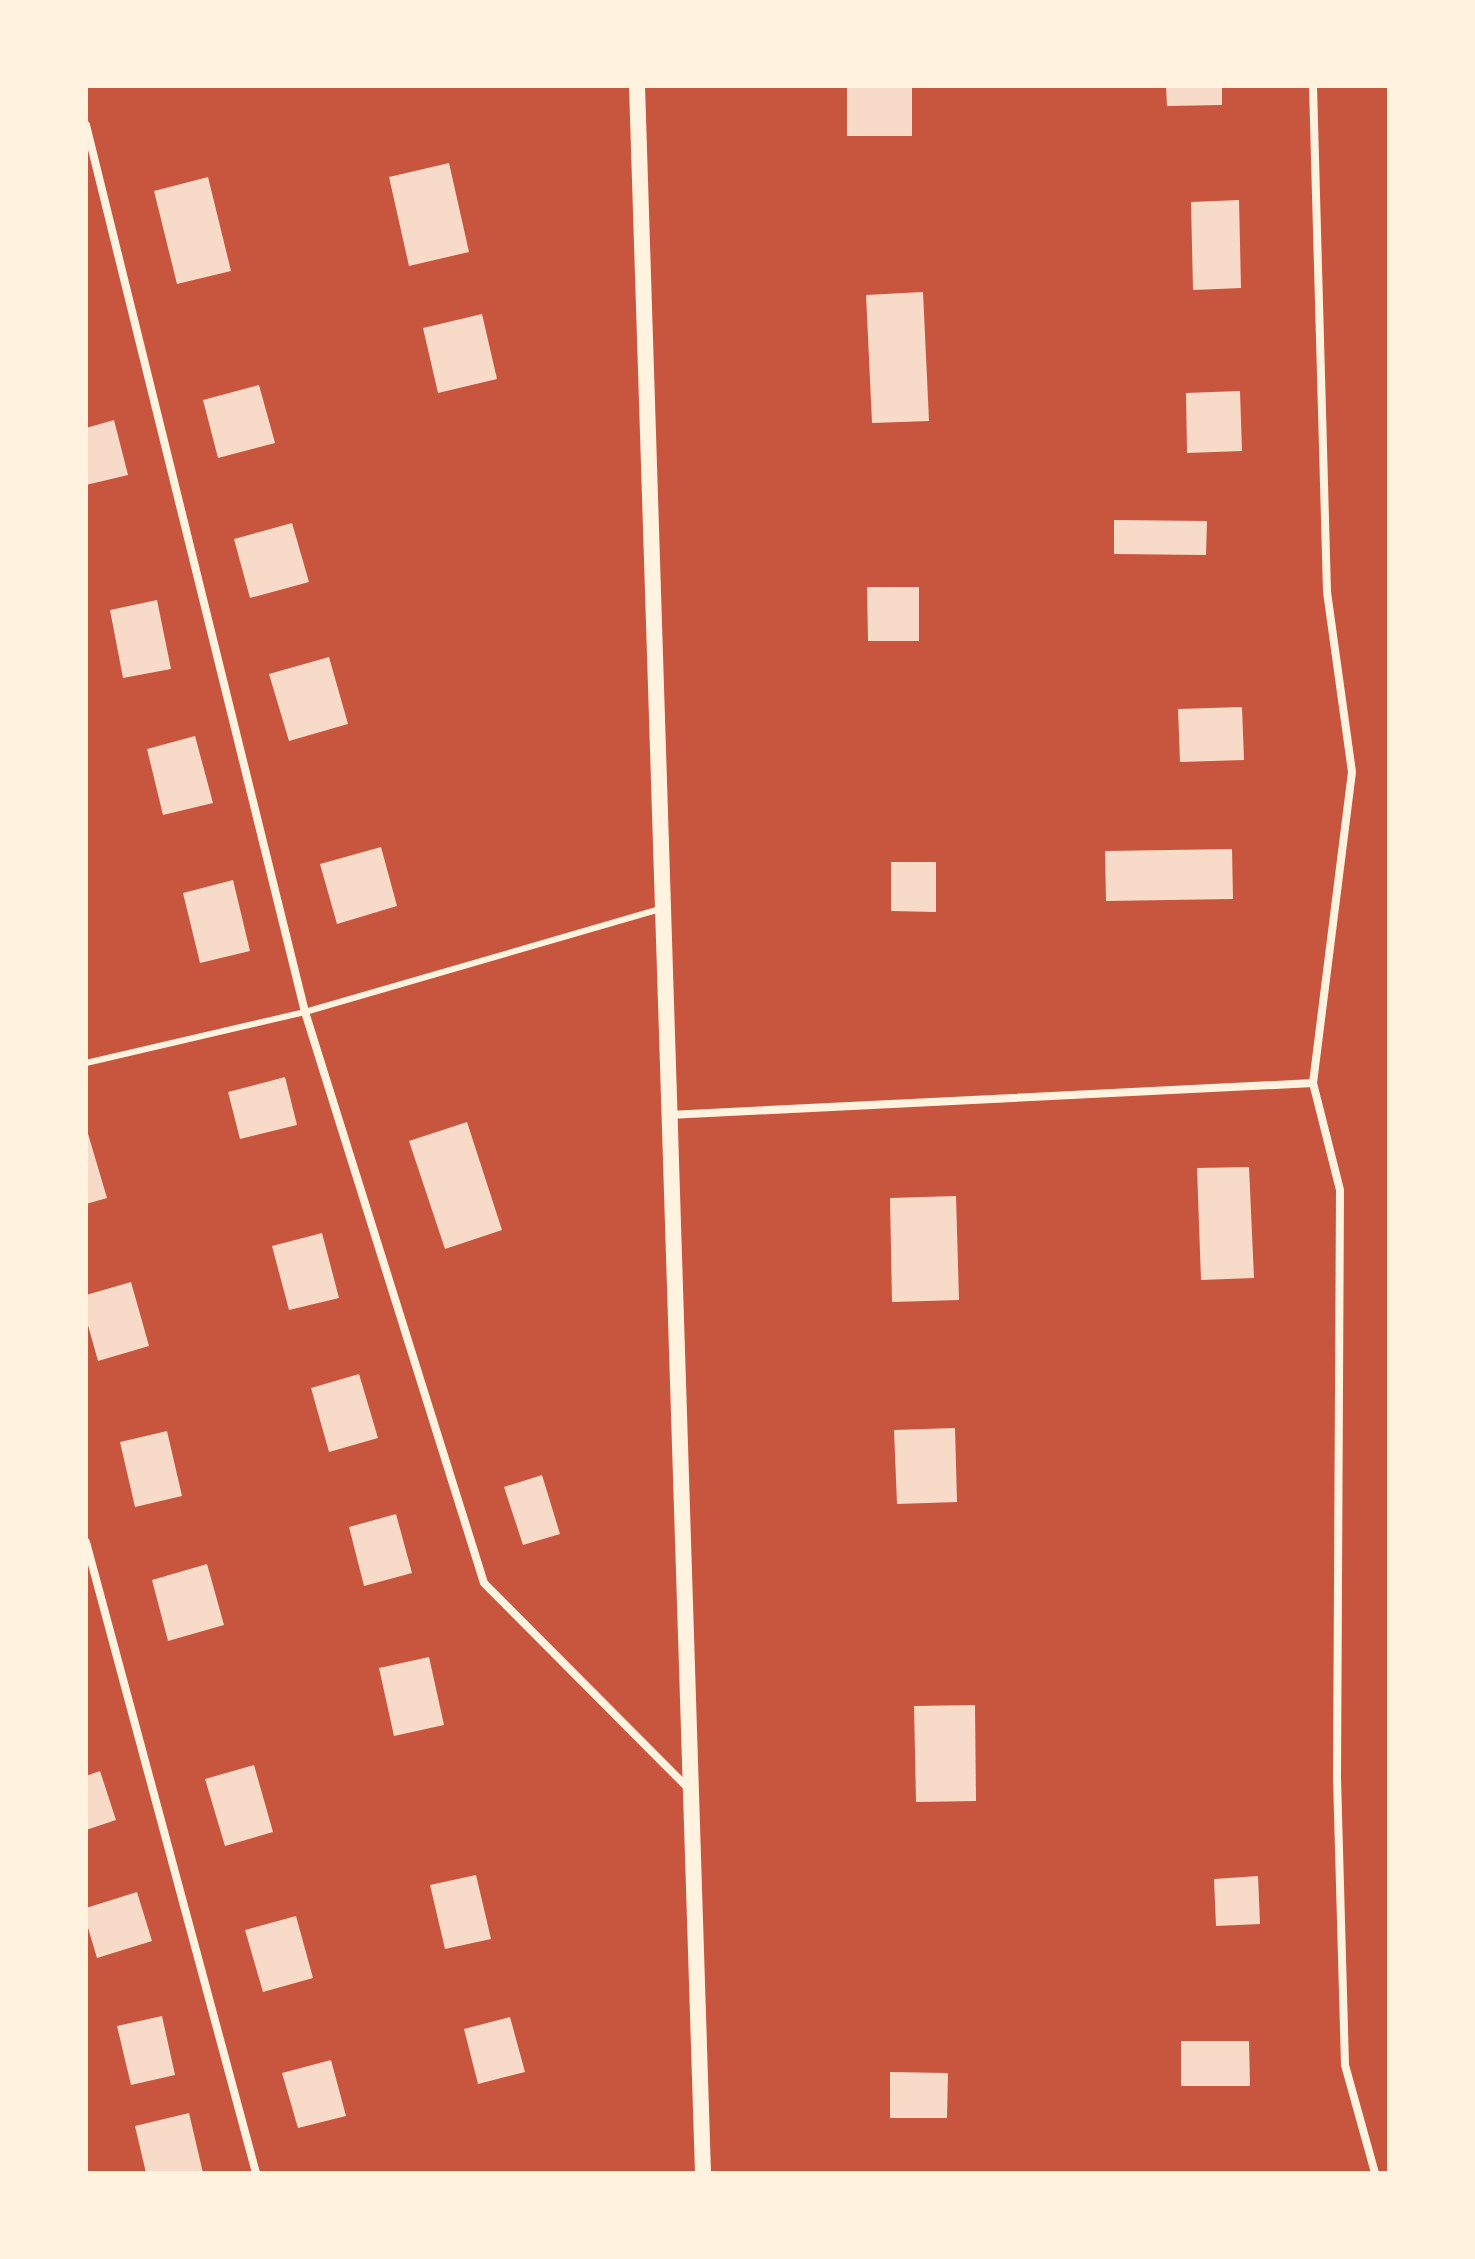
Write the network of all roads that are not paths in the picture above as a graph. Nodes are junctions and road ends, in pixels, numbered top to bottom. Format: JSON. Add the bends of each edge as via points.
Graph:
{"nodes":[{"id":1,"x":637,"y":86,"type":"edge"},
{"id":2,"x":1313,"y":86,"type":"edge"},
{"id":3,"x":86,"y":125,"type":"edge"},
{"id":4,"x":664,"y":908,"type":"junction"},
{"id":5,"x":305,"y":1012,"type":"junction"},
{"id":6,"x":86,"y":1063,"type":"edge"},
{"id":7,"x":1313,"y":1083,"type":"junction"},
{"id":8,"x":669,"y":1115,"type":"junction"},
{"id":9,"x":86,"y":1542,"type":"edge"},
{"id":10,"x":693,"y":1793,"type":"junction"},
{"id":11,"x":256,"y":2173,"type":"edge"},
{"id":12,"x":703,"y":2173,"type":"edge"},
{"id":13,"x":1375,"y":2173,"type":"edge"}],
"edges":[{"from":1,"to":4,"type":"main road"},
{"from":2,"to":7,"type":"street","via":[[1327,592],[1352,772]]},
{"from":3,"to":5,"type":"street"},
{"from":4,"to":5,"type":"lane"},
{"from":4,"to":8,"type":"main road"},
{"from":5,"to":6,"type":"lane"},
{"from":5,"to":10,"type":"street","via":[[484,1583]]},
{"from":7,"to":8,"type":"street"},
{"from":7,"to":13,"type":"street","via":[[1340,1190],[1337,1778],[1345,2065]]},
{"from":8,"to":10,"type":"main road"},
{"from":9,"to":11,"type":"street"},
{"from":10,"to":12,"type":"main road"}]}
